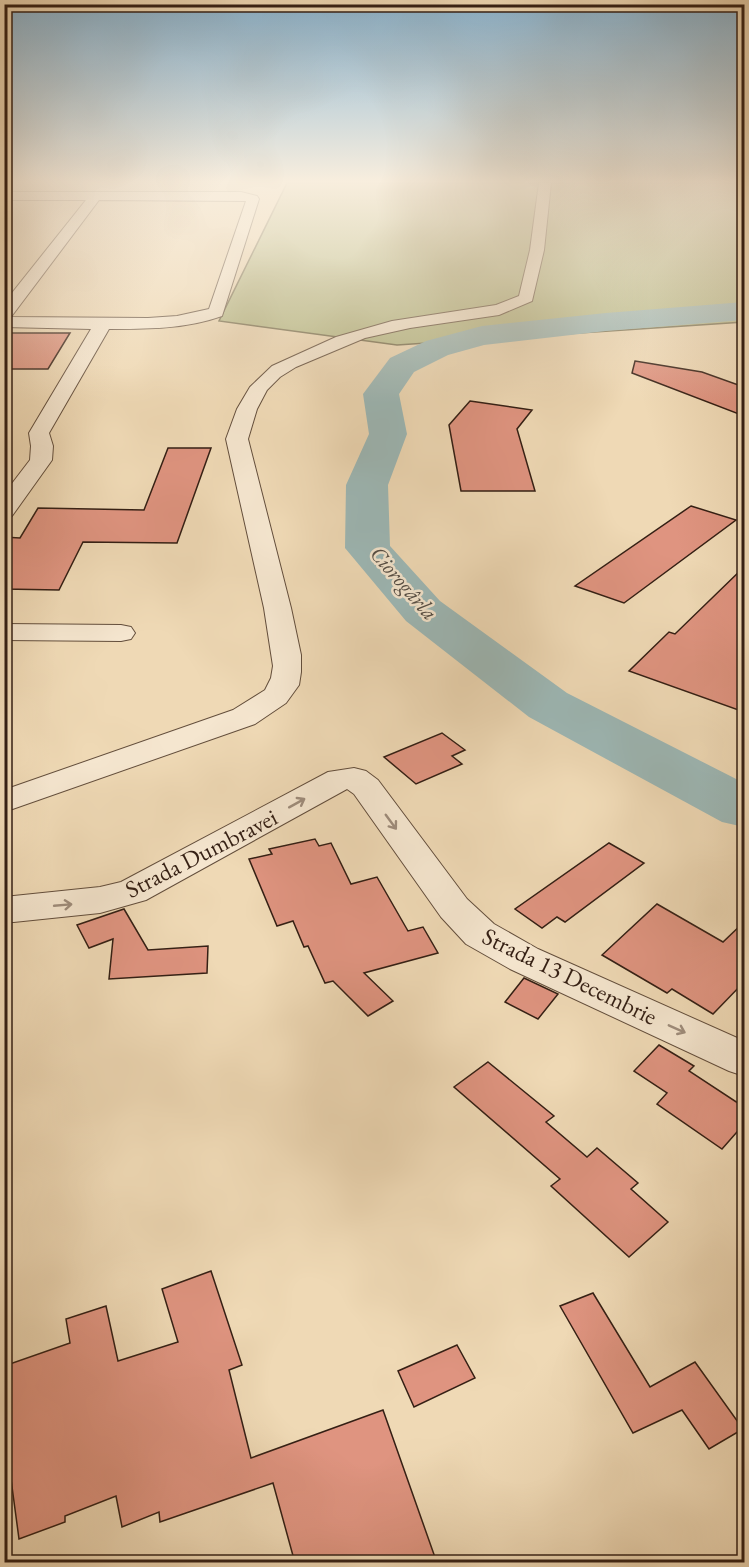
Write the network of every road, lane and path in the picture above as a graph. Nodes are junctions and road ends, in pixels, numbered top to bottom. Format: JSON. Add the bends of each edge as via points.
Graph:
{"nodes":[{"id":1,"x":49,"y":256,"type":"edge"},
{"id":2,"x":234,"y":256,"type":"edge"},
{"id":3,"x":536,"y":256,"type":"edge"},
{"id":4,"x":4,"y":315,"type":"edge"},
{"id":5,"x":4,"y":322,"type":"edge"},
{"id":6,"x":104,"y":322,"type":"junction"},
{"id":7,"x":4,"y":511,"type":"edge"},
{"id":8,"x":4,"y":632,"type":"edge"},
{"id":9,"x":121,"y":633,"type":"dead end"},
{"id":10,"x":354,"y":778,"type":"joint"},
{"id":11,"x":4,"y":802,"type":"edge"},
{"id":12,"x":4,"y":910,"type":"edge"},
{"id":13,"x":744,"y":1059,"type":"edge"}],
"edges":[{"from":1,"to":4,"type":"street"},
{"from":2,"to":6,"type":"street","via":[[216,312],[209,316],[193,320]]},
{"from":3,"to":11,"type":"street","via":[[526,298],[513,305],[359,333],[283,367],[262,383],[237,439],[278,602],[287,661],[279,693],[244,717]]},
{"from":5,"to":6,"type":"street"},
{"from":6,"to":7,"type":"street","via":[[39,433],[43,454],[37,468]]},
{"from":8,"to":9,"type":"street"},
{"from":12,"to":10,"type":"street","name":"Strada Dumbravei","one_way":true,"via":[[100,900],[133,891],[340,779]]},
{"from":10,"to":13,"type":"street","name":"Strada 13 Decembrie","one_way":true,"via":[[366,787],[454,908],[480,934],[524,959]]}]}
